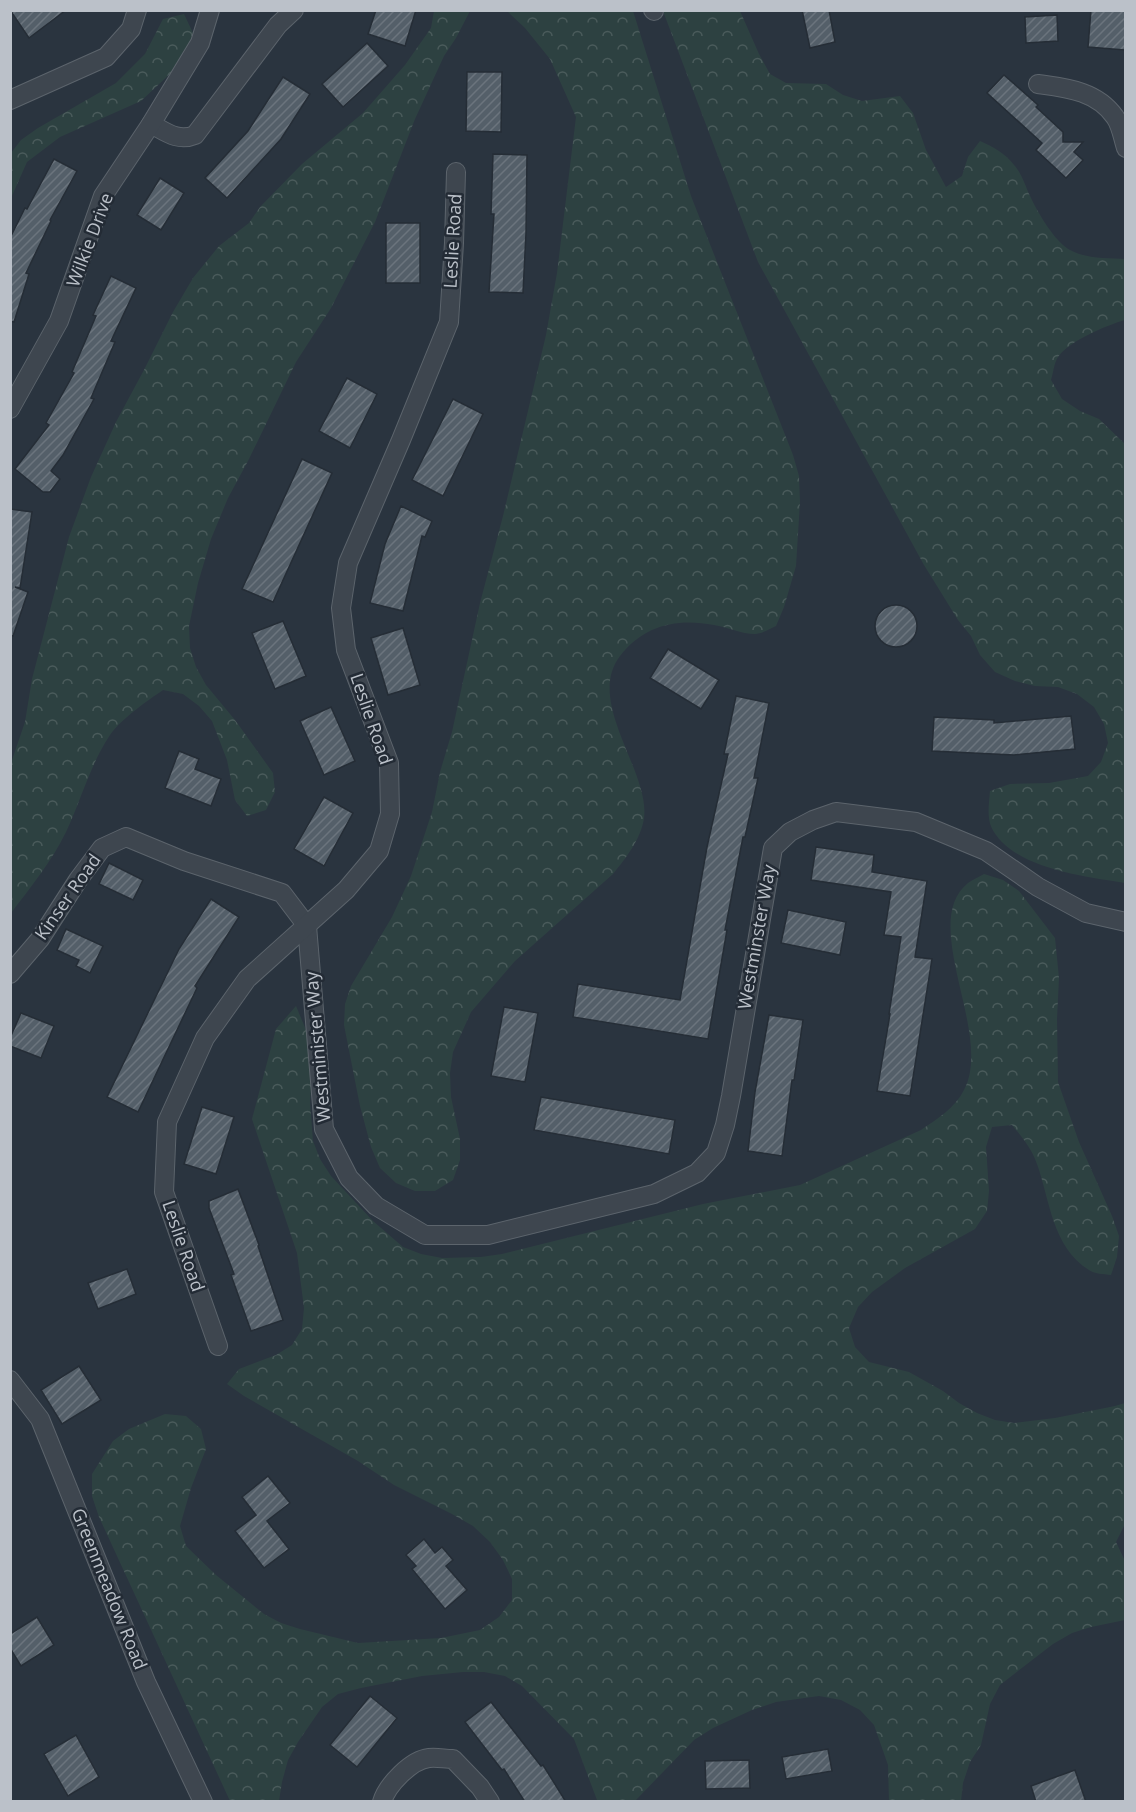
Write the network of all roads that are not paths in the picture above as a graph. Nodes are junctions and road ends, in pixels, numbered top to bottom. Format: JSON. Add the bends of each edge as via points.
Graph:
{"nodes":[{"id":1,"x":137,"y":10,"type":"edge"},
{"id":2,"x":210,"y":10,"type":"edge"},
{"id":3,"x":294,"y":10,"type":"edge"},
{"id":4,"x":1038,"y":84,"type":"dead end"},
{"id":5,"x":10,"y":100,"type":"edge"},
{"id":6,"x":151,"y":124,"type":"junction"},
{"id":7,"x":1125,"y":148,"type":"edge"},
{"id":8,"x":456,"y":172,"type":"dead end"},
{"id":9,"x":10,"y":410,"type":"edge"},
{"id":10,"x":1125,"y":922,"type":"edge"},
{"id":11,"x":307,"y":926,"type":"junction"},
{"id":12,"x":10,"y":974,"type":"edge"},
{"id":13,"x":725,"y":1125,"type":"joint"},
{"id":14,"x":218,"y":1346,"type":"dead end"},
{"id":15,"x":10,"y":1380,"type":"edge"},
{"id":16,"x":10,"y":1401,"type":"edge"},
{"id":17,"x":40,"y":1419,"type":"junction"},
{"id":18,"x":204,"y":1802,"type":"edge"},
{"id":19,"x":382,"y":1802,"type":"edge"},
{"id":20,"x":490,"y":1802,"type":"edge"}],
"edges":[{"from":1,"to":5,"type":"street","via":[[131,29],[106,57]]},
{"from":2,"to":6,"type":"street","name":"Wilkie Drive","via":[[200,43]]},
{"from":3,"to":6,"type":"street","via":[[278,25],[195,135],[176,138]]},
{"from":4,"to":7,"type":"street","via":[[1093,95],[1116,117]]},
{"from":6,"to":9,"type":"street","name":"Wilkie Drive","via":[[103,196],[59,321]]},
{"from":8,"to":11,"type":"street","name":"Leslie Road","via":[[449,322],[348,563],[341,608],[346,650],[389,764],[390,814],[379,851],[346,890]]},
{"from":10,"to":13,"type":"street","name":"Westminster Way","via":[[1086,913],[1038,887],[986,851],[916,822],[836,812],[813,820],[790,832],[772,848]]},
{"from":11,"to":12,"type":"street","name":"Kinser Road","via":[[282,893],[126,837],[102,848],[40,939]]},
{"from":11,"to":13,"type":"street","name":"Westminister Way","via":[[324,1129],[349,1178],[376,1206],[425,1235],[488,1235],[654,1194],[697,1173],[716,1154]]},
{"from":11,"to":14,"type":"street","name":"Leslie Road","via":[[248,980],[205,1038],[167,1122],[164,1192]]},
{"from":15,"to":17,"type":"street","name":"Greenmeadow Road"},
{"from":16,"to":17,"type":"street"},
{"from":17,"to":18,"type":"street","name":"Greenmeadow Road","via":[[146,1682]]},
{"from":19,"to":20,"type":"street","via":[[384,1793],[405,1770],[427,1758],[453,1759]]}]}
